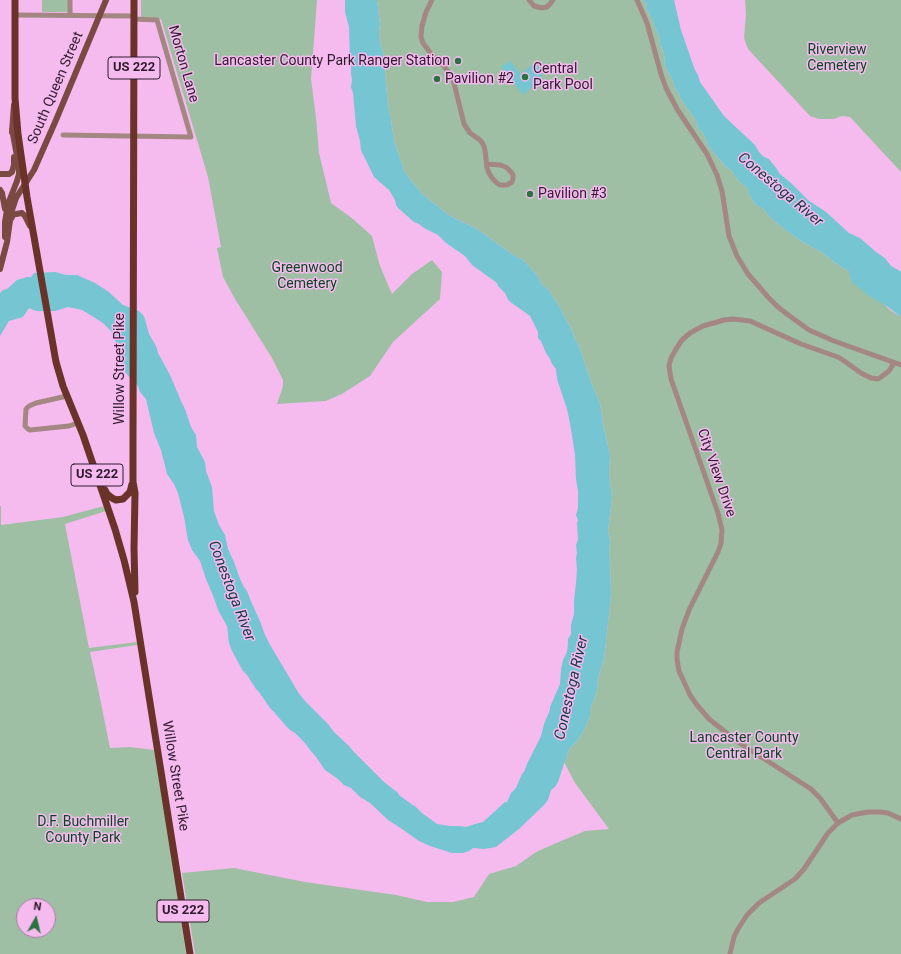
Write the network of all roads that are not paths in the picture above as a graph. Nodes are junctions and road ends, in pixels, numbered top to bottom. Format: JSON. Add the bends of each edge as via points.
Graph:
{"nodes":[{"id":1,"x":15,"y":0,"type":"edge"},
{"id":2,"x":70,"y":0,"type":"edge"},
{"id":3,"x":106,"y":0,"type":"edge"},
{"id":4,"x":134,"y":0,"type":"edge"},
{"id":5,"x":432,"y":0,"type":"edge"},
{"id":6,"x":529,"y":0,"type":"edge"},
{"id":7,"x":553,"y":0,"type":"edge"},
{"id":8,"x":637,"y":0,"type":"edge"},
{"id":9,"x":15,"y":15,"type":"junction"},
{"id":10,"x":70,"y":15,"type":"junction"},
{"id":11,"x":99,"y":15,"type":"junction"},
{"id":12,"x":134,"y":18,"type":"junction"},
{"id":13,"x":15,"y":98,"type":"junction"},
{"id":14,"x":12,"y":129,"type":"junction"},
{"id":15,"x":63,"y":135,"type":"dead end"},
{"id":16,"x":134,"y":137,"type":"junction"},
{"id":17,"x":487,"y":164,"type":"junction"},
{"id":18,"x":0,"y":174,"type":"edge"},
{"id":19,"x":18,"y":181,"type":"junction"},
{"id":20,"x":26,"y":184,"type":"junction"},
{"id":21,"x":0,"y":190,"type":"edge"},
{"id":22,"x":6,"y":213,"type":"junction"},
{"id":23,"x":10,"y":223,"type":"junction"},
{"id":24,"x":34,"y":235,"type":"junction"},
{"id":25,"x":5,"y":250,"type":"junction"},
{"id":26,"x":0,"y":270,"type":"edge"},
{"id":27,"x":894,"y":363,"type":"junction"},
{"id":28,"x":901,"y":366,"type":"edge"},
{"id":29,"x":67,"y":396,"type":"junction"},
{"id":30,"x":78,"y":423,"type":"junction"},
{"id":31,"x":83,"y":435,"type":"junction"},
{"id":32,"x":133,"y":482,"type":"junction"},
{"id":33,"x":134,"y":602,"type":"junction"},
{"id":34,"x":901,"y":819,"type":"edge"},
{"id":35,"x":838,"y":823,"type":"junction"},
{"id":36,"x":190,"y":954,"type":"edge"},
{"id":37,"x":730,"y":954,"type":"edge"}],
"edges":[{"from":1,"to":9,"type":"highway","number":"US 222"},
{"from":2,"to":10,"type":"street"},
{"from":3,"to":11,"type":"main road","name":"South Queen Street"},
{"from":4,"to":12,"type":"highway","number":"US 222"},
{"from":5,"to":17,"type":"street","via":[[422,26],[423,43],[444,66],[455,84],[464,124],[483,144]]},
{"from":6,"to":7,"type":"street","via":[[538,8],[550,4]]},
{"from":8,"to":27,"type":"street","via":[[666,88],[717,175],[729,236],[748,274],[768,297],[809,330],[834,342]]},
{"from":9,"to":10,"type":"street"},
{"from":9,"to":13,"type":"highway","number":"US 222"},
{"from":10,"to":11,"type":"street"},
{"from":11,"to":12,"type":"street"},
{"from":11,"to":20,"type":"main road","name":"South Queen Street","via":[[56,120]]},
{"from":12,"to":16,"type":"highway","number":"US 222"},
{"from":12,"to":16,"type":"street","name":"Morton Lane","via":[[157,20],[191,137]]},
{"from":13,"to":14,"type":"main road"},
{"from":13,"to":20,"type":"highway","number":"US 222"},
{"from":14,"to":18,"type":"main road","via":[[13,169],[9,174]]},
{"from":14,"to":19,"type":"main road","via":[[19,167]]},
{"from":15,"to":16,"type":"street"},
{"from":16,"to":32,"type":"highway","name":"Willow Street Pike","number":"US 222"},
{"from":17,"to":17,"type":"street","via":[[489,173],[497,183],[504,186],[512,182],[511,172],[506,168]]},
{"from":18,"to":19,"type":"main road"},
{"from":19,"to":20,"type":"main road"},
{"from":19,"to":22,"type":"main road"},
{"from":20,"to":23,"type":"main road","name":"South Queen Street","via":[[16,198]]},
{"from":20,"to":24,"type":"highway","name":"Willow Street Pike","number":"US 222"},
{"from":21,"to":22,"type":"main road"},
{"from":22,"to":25,"type":"main road"},
{"from":23,"to":24,"type":"main road","via":[[13,215],[22,213]]},
{"from":23,"to":25,"type":"main road","name":"South Queen Street"},
{"from":24,"to":29,"type":"highway","name":"Willow Street Pike","number":"US 222","via":[[56,362]]},
{"from":25,"to":26,"type":"main road"},
{"from":27,"to":28,"type":"street"},
{"from":27,"to":35,"type":"street","name":"City View Drive","via":[[887,374],[878,379],[871,378],[840,358],[750,321],[733,319],[703,326],[690,333],[676,349],[669,366],[671,379],[722,530],[718,552],[682,630],[677,652],[679,672],[690,695],[709,719],[738,742],[811,789]]},
{"from":29,"to":30,"type":"highway","name":"Willow Street Pike","number":"US 222"},
{"from":29,"to":30,"type":"street","via":[[27,407],[25,426],[30,430]]},
{"from":30,"to":31,"type":"highway","name":"Willow Street Pike","number":"US 222"},
{"from":31,"to":32,"type":"highway","via":[[110,497],[116,500],[123,499],[130,492]]},
{"from":31,"to":33,"type":"highway","name":"Willow Street Pike","number":"US 222","via":[[117,536]]},
{"from":32,"to":33,"type":"highway","name":"Willow Street Pike","number":"US 222"},
{"from":33,"to":36,"type":"highway","name":"Willow Street Pike","number":"US 222"},
{"from":34,"to":35,"type":"street","via":[[888,813],[861,812]]},
{"from":35,"to":37,"type":"street","via":[[795,879],[759,903],[747,915],[738,929]]}]}
